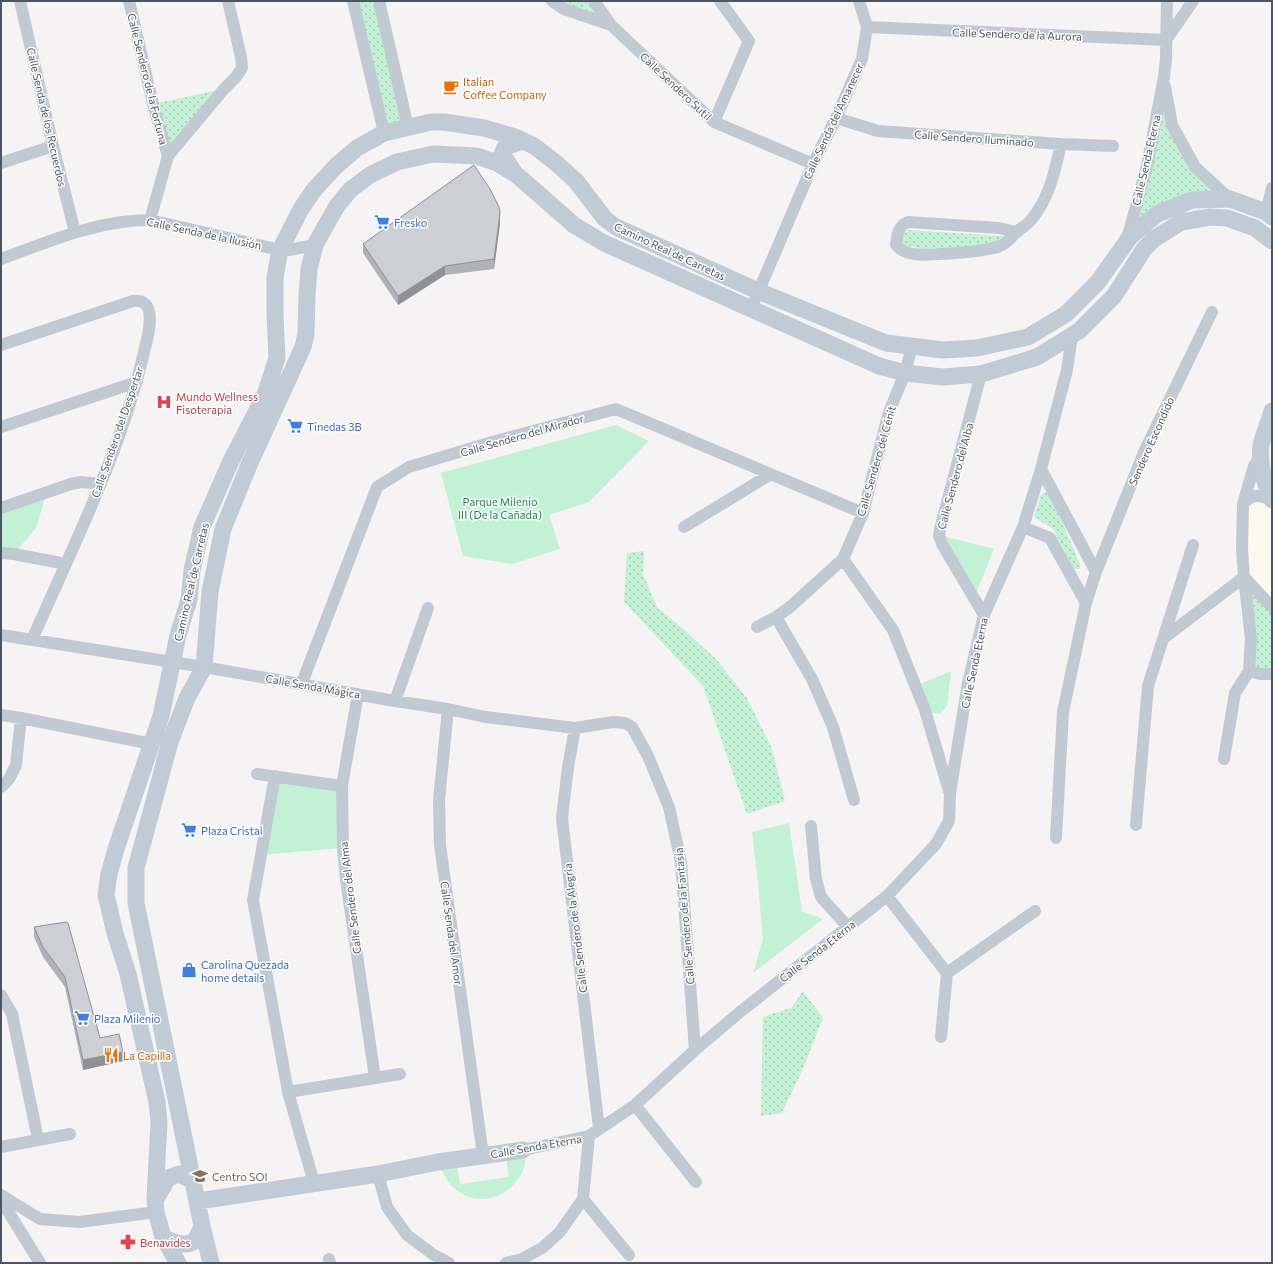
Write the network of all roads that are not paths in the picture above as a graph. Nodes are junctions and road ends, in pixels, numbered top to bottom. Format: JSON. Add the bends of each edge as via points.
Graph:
{"nodes":[{"id":1,"x":20,"y":1,"type":"edge"},
{"id":2,"x":128,"y":1,"type":"edge"},
{"id":3,"x":228,"y":1,"type":"edge"},
{"id":4,"x":353,"y":1,"type":"edge"},
{"id":5,"x":379,"y":1,"type":"edge"},
{"id":6,"x":552,"y":1,"type":"edge"},
{"id":7,"x":594,"y":1,"type":"edge"},
{"id":8,"x":720,"y":1,"type":"edge"},
{"id":9,"x":859,"y":1,"type":"edge"},
{"id":10,"x":1167,"y":1,"type":"edge"},
{"id":11,"x":1193,"y":1,"type":"edge"},
{"id":12,"x":611,"y":25,"type":"junction"},
{"id":13,"x":867,"y":27,"type":"junction"},
{"id":14,"x":1166,"y":40,"type":"junction"},
{"id":15,"x":1164,"y":77,"type":"junction"},
{"id":16,"x":836,"y":118,"type":"junction"},
{"id":17,"x":714,"y":122,"type":"junction"},
{"id":18,"x":408,"y":127,"type":"junction"},
{"id":19,"x":480,"y":127,"type":"junction"},
{"id":20,"x":384,"y":133,"type":"junction"},
{"id":21,"x":523,"y":141,"type":"junction"},
{"id":22,"x":1061,"y":144,"type":"junction"},
{"id":23,"x":53,"y":146,"type":"junction"},
{"id":24,"x":1113,"y":146,"type":"dead end"},
{"id":25,"x":168,"y":156,"type":"junction"},
{"id":26,"x":475,"y":156,"type":"junction"},
{"id":27,"x":1,"y":163,"type":"edge"},
{"id":28,"x":338,"y":164,"type":"junction"},
{"id":29,"x":813,"y":164,"type":"junction"},
{"id":30,"x":515,"y":174,"type":"junction"},
{"id":31,"x":359,"y":183,"type":"junction"},
{"id":32,"x":1272,"y":188,"type":"edge"},
{"id":33,"x":1230,"y":199,"type":"junction"},
{"id":34,"x":304,"y":206,"type":"junction"},
{"id":35,"x":1269,"y":214,"type":"edge"},
{"id":36,"x":150,"y":220,"type":"junction"},
{"id":37,"x":326,"y":224,"type":"junction"},
{"id":38,"x":75,"y":232,"type":"junction"},
{"id":39,"x":1016,"y":232,"type":"junction"},
{"id":40,"x":1272,"y":241,"type":"edge"},
{"id":41,"x":1126,"y":242,"type":"junction"},
{"id":42,"x":316,"y":245,"type":"junction"},
{"id":43,"x":280,"y":250,"type":"junction"},
{"id":44,"x":1,"y":259,"type":"edge"},
{"id":45,"x":758,"y":291,"type":"junction"},
{"id":46,"x":750,"y":310,"type":"junction"},
{"id":47,"x":1212,"y":312,"type":"dead end"},
{"id":48,"x":1072,"y":336,"type":"junction"},
{"id":49,"x":889,"y":344,"type":"junction"},
{"id":50,"x":1,"y":345,"type":"edge"},
{"id":51,"x":912,"y":346,"type":"junction"},
{"id":52,"x":932,"y":348,"type":"junction"},
{"id":53,"x":879,"y":366,"type":"junction"},
{"id":54,"x":905,"y":373,"type":"junction"},
{"id":55,"x":982,"y":374,"type":"junction"},
{"id":56,"x":935,"y":376,"type":"junction"},
{"id":57,"x":137,"y":382,"type":"junction"},
{"id":58,"x":1272,"y":411,"type":"edge"},
{"id":59,"x":1,"y":427,"type":"edge"},
{"id":60,"x":1260,"y":456,"type":"junction"},
{"id":61,"x":1041,"y":469,"type":"junction"},
{"id":62,"x":771,"y":474,"type":"junction"},
{"id":63,"x":101,"y":484,"type":"junction"},
{"id":64,"x":1272,"y":500,"type":"edge"},
{"id":65,"x":1243,"y":504,"type":"junction"},
{"id":66,"x":1,"y":508,"type":"edge"},
{"id":67,"x":863,"y":513,"type":"junction"},
{"id":68,"x":684,"y":527,"type":"dead end"},
{"id":69,"x":1023,"y":527,"type":"junction"},
{"id":70,"x":1193,"y":545,"type":"dead end"},
{"id":71,"x":1,"y":553,"type":"edge"},
{"id":72,"x":843,"y":559,"type":"junction"},
{"id":73,"x":66,"y":564,"type":"junction"},
{"id":74,"x":1096,"y":572,"type":"junction"},
{"id":75,"x":1244,"y":577,"type":"junction"},
{"id":76,"x":1086,"y":603,"type":"junction"},
{"id":77,"x":428,"y":608,"type":"dead end"},
{"id":78,"x":1272,"y":608,"type":"edge"},
{"id":79,"x":984,"y":615,"type":"junction"},
{"id":80,"x":776,"y":616,"type":"junction"},
{"id":81,"x":757,"y":627,"type":"dead end"},
{"id":82,"x":1,"y":635,"type":"edge"},
{"id":83,"x":1164,"y":638,"type":"junction"},
{"id":84,"x":32,"y":640,"type":"junction"},
{"id":85,"x":172,"y":662,"type":"junction"},
{"id":86,"x":204,"y":667,"type":"junction"},
{"id":87,"x":1248,"y":671,"type":"junction"},
{"id":88,"x":1272,"y":674,"type":"edge"},
{"id":89,"x":302,"y":684,"type":"junction"},
{"id":90,"x":358,"y":694,"type":"junction"},
{"id":91,"x":395,"y":701,"type":"junction"},
{"id":92,"x":448,"y":709,"type":"junction"},
{"id":93,"x":1,"y":715,"type":"edge"},
{"id":94,"x":21,"y":718,"type":"junction"},
{"id":95,"x":626,"y":723,"type":"joint"},
{"id":96,"x":575,"y":728,"type":"junction"},
{"id":97,"x":152,"y":744,"type":"junction"},
{"id":98,"x":1224,"y":759,"type":"dead end"},
{"id":99,"x":257,"y":774,"type":"dead end"},
{"id":100,"x":275,"y":776,"type":"junction"},
{"id":101,"x":342,"y":786,"type":"junction"},
{"id":102,"x":1,"y":787,"type":"edge"},
{"id":103,"x":950,"y":793,"type":"junction"},
{"id":104,"x":854,"y":800,"type":"dead end"},
{"id":105,"x":1136,"y":825,"type":"dead end"},
{"id":106,"x":811,"y":826,"type":"dead end"},
{"id":107,"x":1056,"y":838,"type":"dead end"},
{"id":108,"x":887,"y":896,"type":"junction"},
{"id":109,"x":1036,"y":911,"type":"dead end"},
{"id":110,"x":848,"y":927,"type":"junction"},
{"id":111,"x":947,"y":973,"type":"junction"},
{"id":112,"x":1,"y":995,"type":"edge"},
{"id":113,"x":941,"y":1038,"type":"dead end"},
{"id":114,"x":694,"y":1050,"type":"junction"},
{"id":115,"x":400,"y":1074,"type":"dead end"},
{"id":116,"x":375,"y":1078,"type":"junction"},
{"id":117,"x":288,"y":1092,"type":"junction"},
{"id":118,"x":635,"y":1105,"type":"junction"},
{"id":119,"x":599,"y":1128,"type":"junction"},
{"id":120,"x":70,"y":1134,"type":"dead end"},
{"id":121,"x":589,"y":1136,"type":"junction"},
{"id":122,"x":38,"y":1139,"type":"junction"},
{"id":123,"x":1,"y":1147,"type":"edge"},
{"id":124,"x":523,"y":1150,"type":"joint"},
{"id":125,"x":483,"y":1155,"type":"junction"},
{"id":126,"x":378,"y":1174,"type":"junction"},
{"id":127,"x":194,"y":1181,"type":"junction"},
{"id":128,"x":696,"y":1182,"type":"dead end"},
{"id":129,"x":314,"y":1183,"type":"junction"},
{"id":130,"x":1,"y":1194,"type":"edge"},
{"id":131,"x":583,"y":1199,"type":"junction"},
{"id":132,"x":1,"y":1200,"type":"edge"},
{"id":133,"x":198,"y":1201,"type":"junction"},
{"id":134,"x":155,"y":1206,"type":"junction"},
{"id":135,"x":202,"y":1226,"type":"junction"},
{"id":136,"x":163,"y":1237,"type":"junction"},
{"id":137,"x":628,"y":1255,"type":"dead end"},
{"id":138,"x":522,"y":1261,"type":"edge"},
{"id":139,"x":40,"y":1263,"type":"edge"},
{"id":140,"x":178,"y":1263,"type":"edge"},
{"id":141,"x":211,"y":1263,"type":"edge"},
{"id":142,"x":449,"y":1263,"type":"edge"},
{"id":143,"x":506,"y":1263,"type":"edge"}],
"edges":[{"from":1,"to":23,"type":"street","name":"Calle Senda de los Recuerdos"},
{"from":2,"to":25,"type":"street","name":"Calle Sendero de la Fortuna"},
{"from":3,"to":25,"type":"street","via":[[242,68]]},
{"from":4,"to":20,"type":"street"},
{"from":5,"to":18,"type":"street"},
{"from":6,"to":12,"type":"street","name":"Calle Sendero Sutil","via":[[564,9]]},
{"from":7,"to":12,"type":"street","name":"Calle Sendero Sutil"},
{"from":8,"to":17,"type":"street","via":[[750,41]]},
{"from":9,"to":13,"type":"street","name":"Calle Senda del Amanecer"},
{"from":10,"to":14,"type":"street","name":"Calle Senda Eterna"},
{"from":11,"to":14,"type":"street"},
{"from":12,"to":17,"type":"street","name":"Calle Sendero Sutil"},
{"from":13,"to":14,"type":"street","name":"Calle Sendero de la Aurora"},
{"from":13,"to":16,"type":"street","name":"Calle Senda del Amanecer","via":[[862,59]]},
{"from":14,"to":15,"type":"street","name":"Calle Senda Eterna"},
{"from":15,"to":33,"type":"street","name":"Calle Senda Eterna","via":[[1172,125],[1195,167]]},
{"from":15,"to":41,"type":"street","name":"Calle Senda Eterna","via":[[1147,166]]},
{"from":16,"to":22,"type":"street","name":"Calle Sendero Iluminado","via":[[878,131]]},
{"from":16,"to":29,"type":"street","name":"Calle Senda del Amanecer"},
{"from":17,"to":29,"type":"street","name":"Calle Sendero Sutil"},
{"from":18,"to":19,"type":"street","name":"Camino Real de Carretas","via":[[435,122]]},
{"from":18,"to":20,"type":"street","name":"Camino Real de Carretas"},
{"from":19,"to":21,"type":"street","name":"Camino Real de Carretas"},
{"from":19,"to":26,"type":"street","via":[[493,138],[494,150]]},
{"from":20,"to":28,"type":"street","name":"Camino Real de Carretas","via":[[357,148]]},
{"from":21,"to":30,"type":"street","via":[[505,147],[502,154]]},
{"from":21,"to":45,"type":"street","name":"Camino Real de Carretas","via":[[534,146],[576,181],[606,219],[616,227]]},
{"from":22,"to":24,"type":"street","name":"Calle Sendero Iluminado"},
{"from":22,"to":39,"type":"street","via":[[1056,168],[1041,206],[1030,221]]},
{"from":23,"to":27,"type":"street"},
{"from":23,"to":38,"type":"street","name":"Calle Senda de los Recuerdos"},
{"from":25,"to":36,"type":"street"},
{"from":26,"to":30,"type":"street","name":"Camino Real de Carretas","via":[[496,163]]},
{"from":26,"to":31,"type":"street","name":"Camino Real de Carretas","via":[[433,154],[397,162]]},
{"from":28,"to":31,"type":"street","via":[[332,180],[333,190],[339,193]]},
{"from":28,"to":34,"type":"street","name":"Camino Real de Carretas","via":[[313,191]]},
{"from":29,"to":45,"type":"street","name":"Calle Senda del Amanecer"},
{"from":30,"to":46,"type":"street","name":"Camino Real de Carretas","via":[[574,225],[604,243]]},
{"from":31,"to":37,"type":"street","name":"Camino Real de Carretas","via":[[337,206]]},
{"from":32,"to":35,"type":"street"},
{"from":33,"to":35,"type":"street","name":"Camino Real de Carretas"},
{"from":33,"to":41,"type":"street","name":"Camino Real de Carretas","via":[[1192,200],[1157,214]]},
{"from":34,"to":37,"type":"street","via":[[318,198],[325,199],[328,205]]},
{"from":34,"to":43,"type":"street","name":"Camino Real de Carretas"},
{"from":36,"to":38,"type":"street","name":"Calle Senda de la Ilusión","via":[[131,220]]},
{"from":36,"to":43,"type":"street","name":"Calle Senda de la Ilusión"},
{"from":37,"to":42,"type":"street","name":"Camino Real de Carretas"},
{"from":38,"to":44,"type":"street","name":"Calle Senda de la Ilusión"},
{"from":39,"to":39,"type":"street","via":[[999,228],[908,222],[899,228],[896,245],[905,252],[921,254],[972,253],[1000,246]]},
{"from":40,"to":48,"type":"street","name":"Camino Real de Carretas","via":[[1255,228],[1227,218],[1210,217],[1181,222],[1154,238],[1114,296]]},
{"from":41,"to":52,"type":"street","name":"Camino Real de Carretas","via":[[1098,282],[1066,314],[1028,337],[977,348]]},
{"from":42,"to":43,"type":"street","name":"Calle Senda de la Ilusión"},
{"from":42,"to":86,"type":"street","name":"Camino Real de Carretas","via":[[309,269],[303,347],[249,465],[223,530],[210,592]]},
{"from":43,"to":85,"type":"street","name":"Camino Real de Carretas","via":[[274,296],[277,358],[265,395],[230,462],[202,527],[192,570],[189,600]]},
{"from":45,"to":46,"type":"street","name":"Calle Senda del Amanecer"},
{"from":45,"to":49,"type":"street","name":"Camino Real de Carretas"},
{"from":46,"to":53,"type":"street","name":"Camino Real de Carretas"},
{"from":47,"to":74,"type":"street","name":"Sendero Escondido","via":[[1145,450]]},
{"from":48,"to":55,"type":"street","name":"Camino Real de Carretas","via":[[1038,357]]},
{"from":48,"to":61,"type":"street","name":"Calle Senda Eterna","via":[[1067,370]]},
{"from":49,"to":51,"type":"street","name":"Camino Real de Carretas"},
{"from":49,"to":53,"type":"street","via":[[900,355],[898,361]]},
{"from":50,"to":57,"type":"street","name":"Calle Sendero del Despertar","via":[[123,303],[140,300],[148,309],[149,328]]},
{"from":51,"to":52,"type":"street","name":"Camino Real de Carretas"},
{"from":51,"to":54,"type":"street","name":"Calle Sendero del Cénit"},
{"from":52,"to":56,"type":"street","via":[[921,356],[920,360]]},
{"from":53,"to":54,"type":"street","name":"Camino Real de Carretas"},
{"from":54,"to":56,"type":"street","name":"Camino Real de Carretas"},
{"from":54,"to":67,"type":"street","name":"Calle Sendero del Cénit","via":[[889,412]]},
{"from":55,"to":56,"type":"street","name":"Camino Real de Carretas"},
{"from":55,"to":79,"type":"street","name":"Calle Sendero del Alba","via":[[939,536]]},
{"from":57,"to":59,"type":"street"},
{"from":57,"to":63,"type":"street","name":"Calle Sendero del Despertar"},
{"from":58,"to":60,"type":"street"},
{"from":60,"to":64,"type":"street","via":[[1264,480]]},
{"from":60,"to":65,"type":"street","via":[[1254,466]]},
{"from":61,"to":69,"type":"street","name":"Calle Senda Eterna"},
{"from":61,"to":74,"type":"street"},
{"from":62,"to":67,"type":"street","name":"Calle Sendero del Mirador"},
{"from":62,"to":68,"type":"street"},
{"from":62,"to":89,"type":"street","name":"Calle Sendero del Mirador","via":[[616,409],[409,467],[377,487]]},
{"from":63,"to":66,"type":"street","via":[[71,484]]},
{"from":63,"to":73,"type":"street","name":"Calle Sendero del Despertar"},
{"from":64,"to":65,"type":"street","via":[[1261,495],[1248,498]]},
{"from":65,"to":75,"type":"street"},
{"from":67,"to":72,"type":"street","name":"Calle Sendero del Cénit"},
{"from":69,"to":76,"type":"street","via":[[1050,538]]},
{"from":69,"to":79,"type":"street","name":"Calle Senda Eterna"},
{"from":70,"to":83,"type":"street"},
{"from":71,"to":73,"type":"street"},
{"from":72,"to":80,"type":"street","name":"Calle Sendero del Cénit","via":[[790,607]]},
{"from":72,"to":103,"type":"street","via":[[893,630],[926,710]]},
{"from":73,"to":84,"type":"street","name":"Calle Sendero del Despertar"},
{"from":74,"to":76,"type":"street","name":"Sendero Escondido"},
{"from":75,"to":78,"type":"street"},
{"from":75,"to":83,"type":"street"},
{"from":75,"to":87,"type":"street","via":[[1250,639]]},
{"from":76,"to":107,"type":"street","name":"Sendero Escondido","via":[[1063,712]]},
{"from":77,"to":91,"type":"street"},
{"from":79,"to":103,"type":"street","name":"Calle Senda Eterna","via":[[968,683]]},
{"from":80,"to":81,"type":"street","name":"Calle Sendero del Cénit"},
{"from":80,"to":104,"type":"street","via":[[812,679],[830,720]]},
{"from":82,"to":84,"type":"street","name":"Calle Senda Mágica"},
{"from":83,"to":105,"type":"street","via":[[1148,686]]},
{"from":84,"to":85,"type":"street","name":"Calle Senda Mágica"},
{"from":85,"to":86,"type":"street","name":"Calle Senda Mágica"},
{"from":85,"to":97,"type":"street","name":"Camino Real de Carretas","via":[[161,716]]},
{"from":86,"to":89,"type":"street","name":"Calle Senda Mágica"},
{"from":86,"to":127,"type":"street","name":"Camino Real de Carretas","via":[[187,698],[170,742],[136,868],[136,903]]},
{"from":87,"to":88,"type":"street"},
{"from":87,"to":98,"type":"street","via":[[1235,693]]},
{"from":89,"to":90,"type":"street","name":"Calle Senda Mágica"},
{"from":90,"to":91,"type":"street","name":"Calle Senda Mágica"},
{"from":90,"to":101,"type":"street","name":"Calle Sendero del Alma"},
{"from":91,"to":92,"type":"street","name":"Calle Senda Mágica"},
{"from":92,"to":96,"type":"street","name":"Calle Senda Mágica","via":[[485,717]]},
{"from":92,"to":125,"type":"street","name":"Calle Senda del Amor","via":[[439,800],[440,845]]},
{"from":93,"to":94,"type":"street"},
{"from":94,"to":97,"type":"street"},
{"from":94,"to":102,"type":"street","via":[[16,765],[9,779]]},
{"from":95,"to":96,"type":"street","name":"Calle Senda Mágica","via":[[613,722]]},
{"from":95,"to":114,"type":"street","name":"Calle Sendero de la Fantasía","via":[[632,727],[648,756],[669,807],[681,862]]},
{"from":96,"to":119,"type":"street","name":"Calle Sendero de la Alegria","via":[[562,818]]},
{"from":97,"to":134,"type":"street","name":"Camino Real de Carretas","via":[[116,849],[106,895],[128,974],[157,1102],[159,1122]]},
{"from":99,"to":100,"type":"street"},
{"from":100,"to":101,"type":"street"},
{"from":100,"to":117,"type":"street","via":[[253,900]]},
{"from":101,"to":116,"type":"street","name":"Calle Sendero del Alma","via":[[342,848]]},
{"from":103,"to":108,"type":"street","name":"Calle Senda Eterna","via":[[949,821],[936,844]]},
{"from":106,"to":110,"type":"street","via":[[816,879],[821,897]]},
{"from":108,"to":110,"type":"street","name":"Calle Senda Eterna"},
{"from":108,"to":111,"type":"street"},
{"from":109,"to":111,"type":"street"},
{"from":110,"to":114,"type":"street","name":"Calle Senda Eterna"},
{"from":111,"to":113,"type":"street"},
{"from":112,"to":122,"type":"street","via":[[12,1014]]},
{"from":114,"to":118,"type":"street","name":"Calle Senda Eterna"},
{"from":115,"to":116,"type":"street"},
{"from":116,"to":117,"type":"street"},
{"from":117,"to":129,"type":"street"},
{"from":118,"to":119,"type":"street","name":"Calle Senda Eterna"},
{"from":118,"to":128,"type":"street"},
{"from":119,"to":121,"type":"street","name":"Calle Senda Eterna"},
{"from":120,"to":122,"type":"street"},
{"from":121,"to":124,"type":"street","name":"Calle Senda Eterna"},
{"from":121,"to":131,"type":"street"},
{"from":122,"to":123,"type":"street"},
{"from":124,"to":125,"type":"street","name":"Calle Senda Eterna"},
{"from":125,"to":126,"type":"street","name":"Calle Senda Eterna"},
{"from":126,"to":129,"type":"street","name":"Calle Senda Eterna"},
{"from":126,"to":142,"type":"street","via":[[387,1207],[407,1235]]},
{"from":127,"to":133,"type":"street","name":"Camino Real de Carretas"},
{"from":127,"to":134,"type":"street","via":[[179,1174],[168,1178]]},
{"from":129,"to":133,"type":"street","name":"Calle Senda Eterna"},
{"from":130,"to":134,"type":"street","via":[[40,1219],[79,1222]]},
{"from":131,"to":137,"type":"street"},
{"from":131,"to":138,"type":"street","via":[[559,1233]]},
{"from":132,"to":139,"type":"street"},
{"from":133,"to":135,"type":"street","name":"Camino Real de Carretas"},
{"from":134,"to":136,"type":"street","name":"Camino Real de Carretas"},
{"from":135,"to":136,"type":"street","via":[[194,1240],[184,1245]]},
{"from":135,"to":141,"type":"street","name":"Camino Real de Carretas"},
{"from":136,"to":140,"type":"street","name":"Camino Real de Carretas"},
{"from":138,"to":143,"type":"street"}]}
